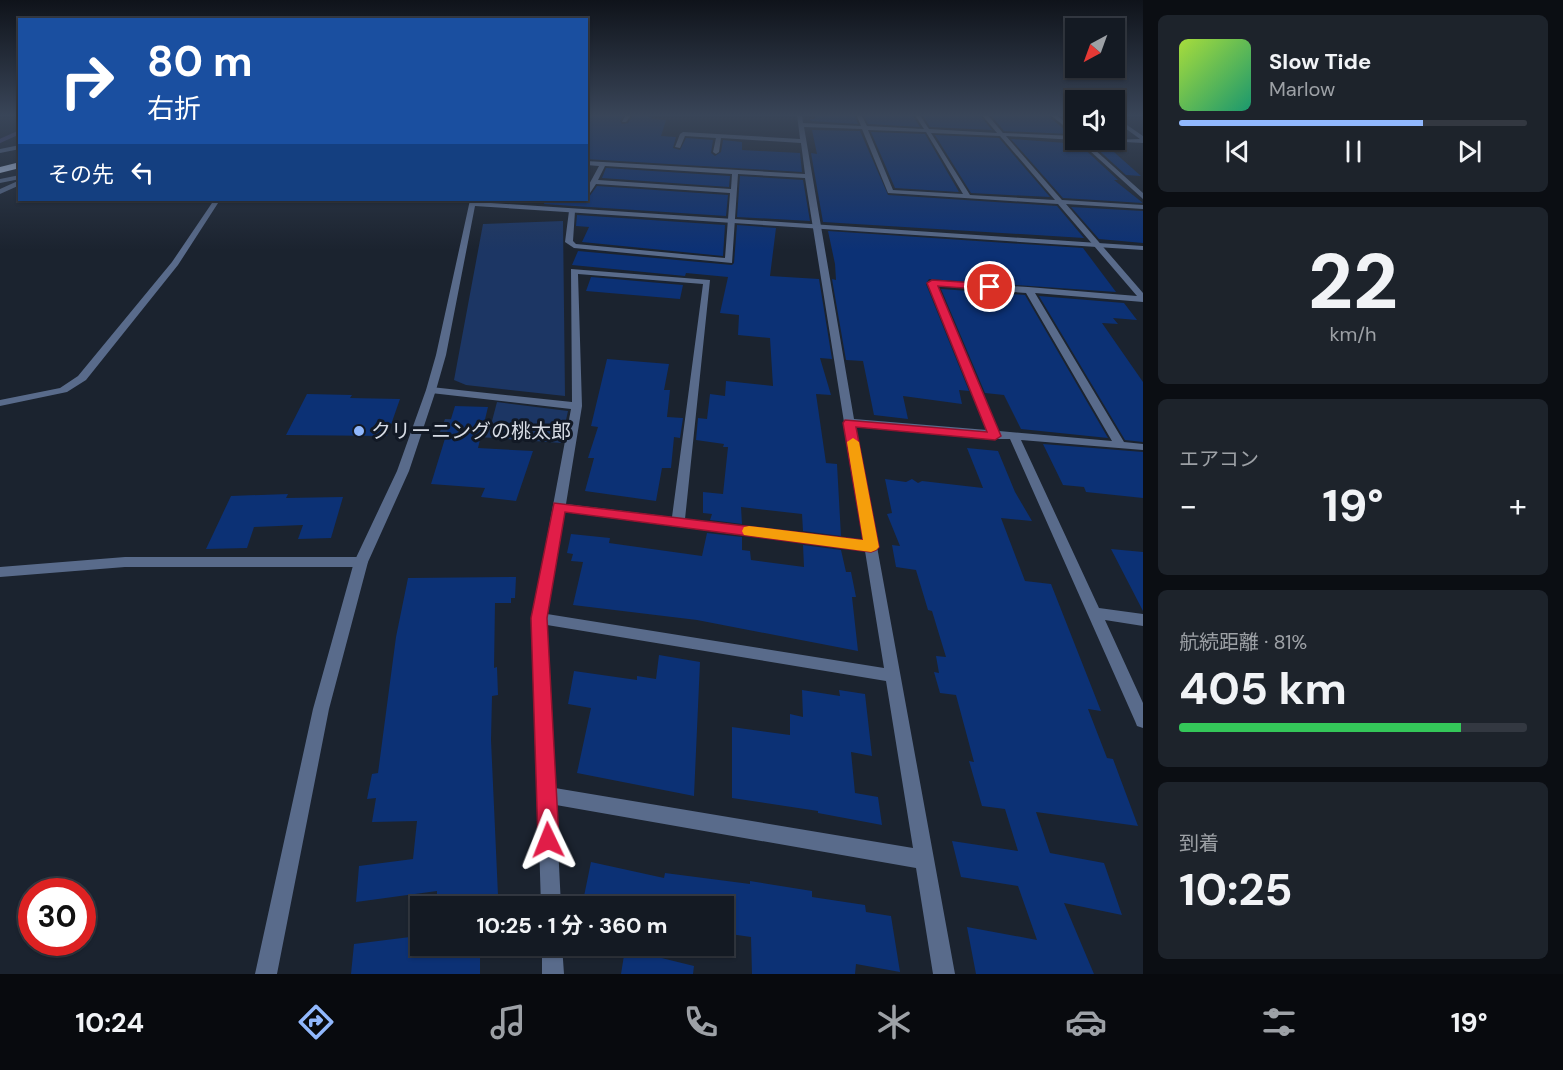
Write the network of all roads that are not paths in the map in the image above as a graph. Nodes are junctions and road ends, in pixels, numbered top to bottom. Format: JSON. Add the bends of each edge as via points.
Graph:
{"nodes":[{"id":1,"x":18,"y":159,"type":"edge"},
{"id":2,"x":805,"y":159,"type":"edge"},
{"id":3,"x":877,"y":159,"type":"edge"},
{"id":4,"x":945,"y":159,"type":"edge"},
{"id":5,"x":1023,"y":159,"type":"edge"},
{"id":6,"x":1102,"y":159,"type":"edge"},
{"id":7,"x":0,"y":163,"type":"edge"},
{"id":8,"x":588,"y":163,"type":"edge"},
{"id":9,"x":603,"y":164,"type":"junction"},
{"id":10,"x":18,"y":166,"type":"edge"},
{"id":11,"x":0,"y":170,"type":"edge"},
{"id":12,"x":735,"y":172,"type":"junction"},
{"id":13,"x":808,"y":176,"type":"junction"},
{"id":14,"x":18,"y":177,"type":"edge"},
{"id":15,"x":0,"y":181,"type":"edge"},
{"id":16,"x":594,"y":182,"type":"junction"},
{"id":17,"x":18,"y":183,"type":"edge"},
{"id":18,"x":734,"y":191,"type":"junction"},
{"id":19,"x":0,"y":192,"type":"edge"},
{"id":20,"x":588,"y":194,"type":"edge"},
{"id":21,"x":968,"y":197,"type":"junction"},
{"id":22,"x":1143,"y":197,"type":"edge"},
{"id":23,"x":216,"y":201,"type":"edge"},
{"id":24,"x":583,"y":201,"type":"edge"},
{"id":25,"x":473,"y":202,"type":"edge"},
{"id":26,"x":1061,"y":202,"type":"junction"},
{"id":27,"x":1143,"y":207,"type":"edge"},
{"id":28,"x":575,"y":211,"type":"junction"},
{"id":29,"x":732,"y":222,"type":"junction"},
{"id":30,"x":816,"y":227,"type":"junction"},
{"id":31,"x":1095,"y":244,"type":"junction"},
{"id":32,"x":1143,"y":248,"type":"edge"},
{"id":33,"x":1028,"y":289,"type":"junction"},
{"id":34,"x":1143,"y":298,"type":"edge"},
{"id":35,"x":431,"y":390,"type":"junction"},
{"id":36,"x":0,"y":403,"type":"edge"},
{"id":37,"x":577,"y":406,"type":"junction"},
{"id":38,"x":849,"y":423,"type":"junction"},
{"id":39,"x":995,"y":436,"type":"junction"},
{"id":40,"x":1016,"y":438,"type":"junction"},
{"id":41,"x":1120,"y":444,"type":"junction"},
{"id":42,"x":1143,"y":447,"type":"edge"},
{"id":43,"x":559,"y":507,"type":"junction"},
{"id":44,"x":678,"y":522,"type":"junction"},
{"id":45,"x":871,"y":547,"type":"junction"},
{"id":46,"x":361,"y":562,"type":"junction"},
{"id":47,"x":0,"y":572,"type":"edge"},
{"id":48,"x":1094,"y":613,"type":"junction"},
{"id":49,"x":539,"y":618,"type":"junction"},
{"id":50,"x":1143,"y":620,"type":"edge"},
{"id":51,"x":893,"y":676,"type":"junction"},
{"id":52,"x":1143,"y":721,"type":"edge"},
{"id":53,"x":547,"y":795,"type":"junction"},
{"id":54,"x":925,"y":860,"type":"junction"},
{"id":55,"x":551,"y":896,"type":"edge"},
{"id":56,"x":552,"y":956,"type":"edge"},
{"id":57,"x":266,"y":974,"type":"edge"},
{"id":58,"x":553,"y":974,"type":"edge"},
{"id":59,"x":944,"y":974,"type":"edge"}],
"edges":[{"from":1,"to":7,"type":"highway"},
{"from":2,"to":13,"type":"street"},
{"from":3,"to":21,"type":"street","via":[[890,192]]},
{"from":4,"to":21,"type":"street"},
{"from":5,"to":26,"type":"street"},
{"from":6,"to":22,"type":"street"},
{"from":8,"to":9,"type":"street"},
{"from":9,"to":12,"type":"street"},
{"from":9,"to":16,"type":"street"},
{"from":10,"to":11,"type":"highway"},
{"from":12,"to":13,"type":"street"},
{"from":12,"to":18,"type":"street"},
{"from":13,"to":30,"type":"street"},
{"from":14,"to":15,"type":"street"},
{"from":16,"to":18,"type":"street"},
{"from":16,"to":20,"type":"street"},
{"from":17,"to":19,"type":"street"},
{"from":18,"to":29,"type":"street"},
{"from":21,"to":26,"type":"street"},
{"from":23,"to":36,"type":"street","via":[[176,264],[82,378],[63,390]]},
{"from":24,"to":28,"type":"street"},
{"from":25,"to":28,"type":"street"},
{"from":25,"to":35,"type":"street"},
{"from":26,"to":27,"type":"street"},
{"from":26,"to":31,"type":"street"},
{"from":28,"to":29,"type":"street"},
{"from":28,"to":29,"type":"street","via":[[569,242],[574,246],[712,261],[729,261]]},
{"from":29,"to":30,"type":"street"},
{"from":30,"to":31,"type":"street"},
{"from":30,"to":38,"type":"street"},
{"from":31,"to":32,"type":"street"},
{"from":31,"to":34,"type":"street"},
{"from":33,"to":34,"type":"street"},
{"from":33,"to":39,"type":"street","via":[[932,283]]},
{"from":33,"to":41,"type":"street"},
{"from":35,"to":37,"type":"street"},
{"from":35,"to":46,"type":"street","via":[[403,471]]},
{"from":37,"to":43,"type":"street"},
{"from":37,"to":44,"type":"street","via":[[574,271],[707,282]]},
{"from":38,"to":39,"type":"street"},
{"from":38,"to":45,"type":"street"},
{"from":39,"to":40,"type":"street"},
{"from":40,"to":41,"type":"street"},
{"from":40,"to":48,"type":"street"},
{"from":41,"to":42,"type":"street"},
{"from":43,"to":44,"type":"street"},
{"from":43,"to":49,"type":"street"},
{"from":44,"to":45,"type":"street"},
{"from":45,"to":51,"type":"street"},
{"from":46,"to":47,"type":"street","via":[[125,562]]},
{"from":46,"to":57,"type":"street","via":[[321,709]]},
{"from":48,"to":50,"type":"street"},
{"from":48,"to":52,"type":"street"},
{"from":49,"to":51,"type":"street"},
{"from":49,"to":53,"type":"street"},
{"from":51,"to":54,"type":"street"},
{"from":53,"to":54,"type":"street"},
{"from":53,"to":55,"type":"street"},
{"from":54,"to":59,"type":"street"},
{"from":56,"to":58,"type":"street"}]}
